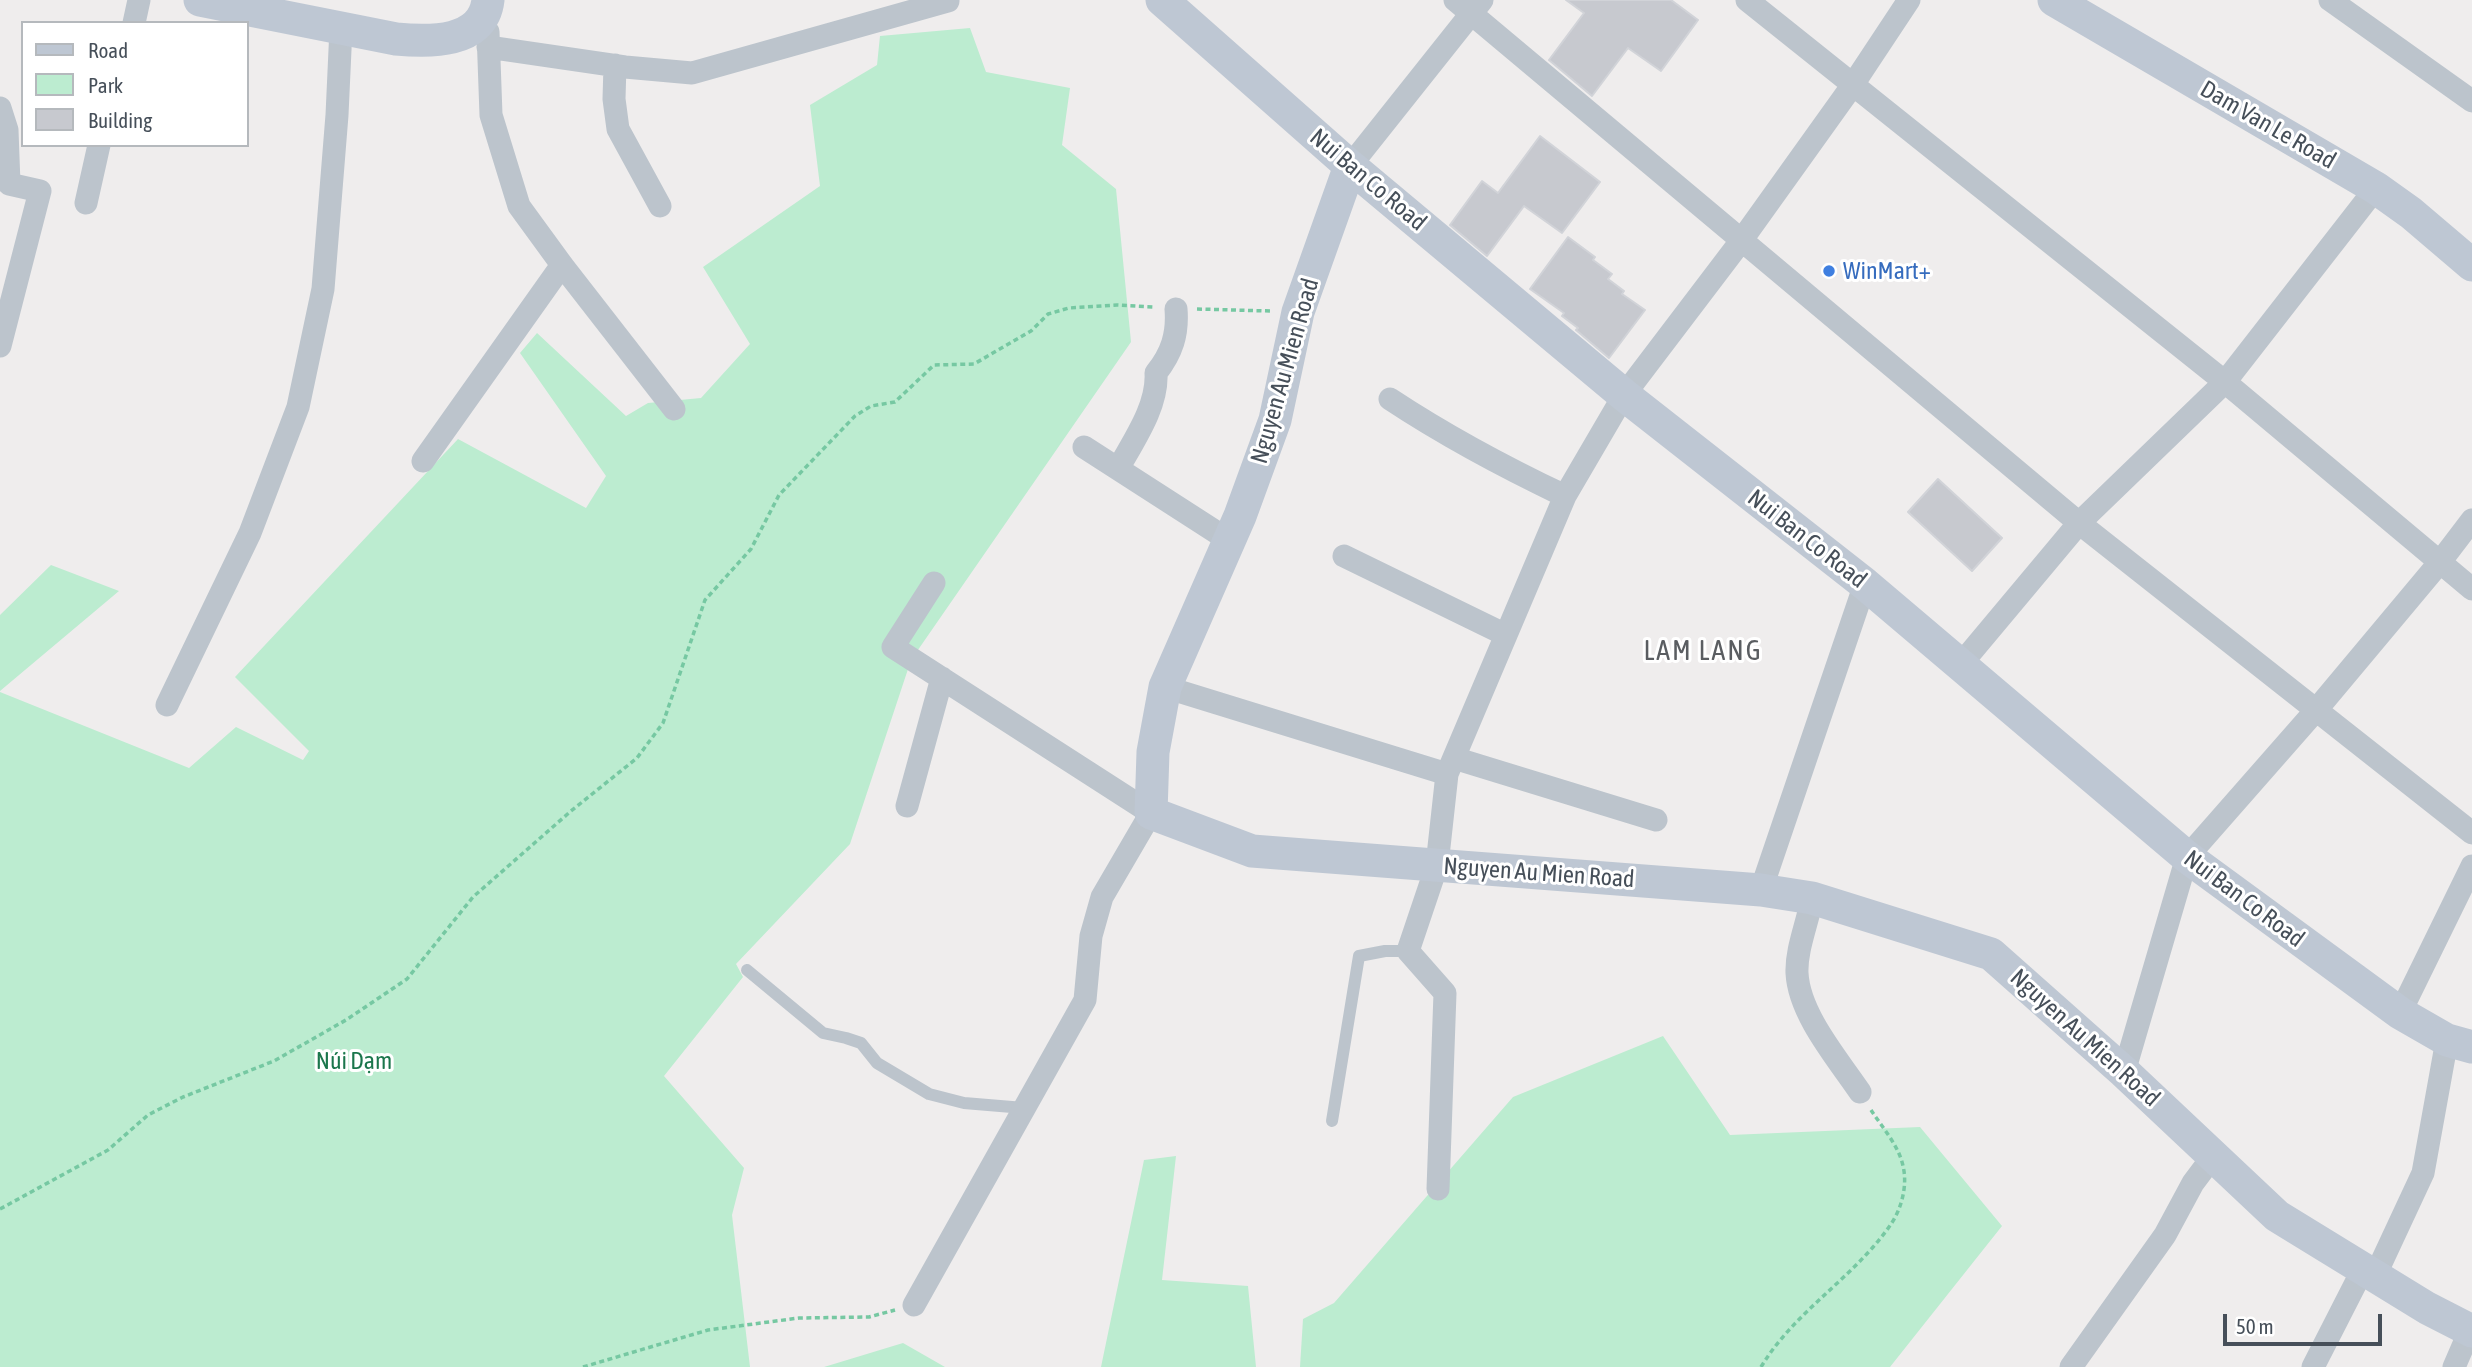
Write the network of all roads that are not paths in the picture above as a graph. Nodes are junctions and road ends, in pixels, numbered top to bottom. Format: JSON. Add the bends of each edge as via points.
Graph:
{"nodes":[{"id":1,"x":139,"y":0,"type":"edge"},
{"id":2,"x":200,"y":0,"type":"edge"},
{"id":3,"x":1162,"y":0,"type":"edge"},
{"id":4,"x":1747,"y":0,"type":"edge"},
{"id":5,"x":1909,"y":0,"type":"edge"},
{"id":6,"x":2054,"y":0,"type":"edge"},
{"id":7,"x":2330,"y":0,"type":"edge"},
{"id":8,"x":948,"y":1,"type":"edge"},
{"id":9,"x":1469,"y":5,"type":"edge"},
{"id":10,"x":487,"y":6,"type":"edge"},
{"id":11,"x":134,"y":21,"type":"edge"},
{"id":12,"x":341,"y":28,"type":"junction"},
{"id":13,"x":488,"y":47,"type":"junction"},
{"id":14,"x":615,"y":65,"type":"junction"},
{"id":15,"x":1852,"y":86,"type":"junction"},
{"id":16,"x":2472,"y":102,"type":"edge"},
{"id":17,"x":0,"y":108,"type":"edge"},
{"id":18,"x":99,"y":147,"type":"edge"},
{"id":19,"x":1350,"y":166,"type":"junction"},
{"id":20,"x":2376,"y":188,"type":"junction"},
{"id":21,"x":86,"y":204,"type":"dead end"},
{"id":22,"x":660,"y":206,"type":"dead end"},
{"id":23,"x":1741,"y":241,"type":"junction"},
{"id":24,"x":562,"y":265,"type":"junction"},
{"id":25,"x":2472,"y":265,"type":"edge"},
{"id":26,"x":1176,"y":309,"type":"road end"},
{"id":27,"x":0,"y":346,"type":"edge"},
{"id":28,"x":2225,"y":382,"type":"junction"},
{"id":29,"x":1624,"y":396,"type":"junction"},
{"id":30,"x":1390,"y":399,"type":"dead end"},
{"id":31,"x":674,"y":409,"type":"dead end"},
{"id":32,"x":1084,"y":447,"type":"dead end"},
{"id":33,"x":423,"y":461,"type":"dead end"},
{"id":34,"x":1118,"y":469,"type":"junction"},
{"id":35,"x":1565,"y":496,"type":"junction"},
{"id":36,"x":2472,"y":520,"type":"edge"},
{"id":37,"x":2079,"y":523,"type":"junction"},
{"id":38,"x":1230,"y":541,"type":"junction"},
{"id":39,"x":1344,"y":556,"type":"dead end"},
{"id":40,"x":2440,"y":562,"type":"junction"},
{"id":41,"x":934,"y":583,"type":"dead end"},
{"id":42,"x":1865,"y":584,"type":"junction"},
{"id":43,"x":2472,"y":589,"type":"edge"},
{"id":44,"x":1506,"y":635,"type":"junction"},
{"id":45,"x":1961,"y":664,"type":"junction"},
{"id":46,"x":942,"y":678,"type":"junction"},
{"id":47,"x":1165,"y":687,"type":"junction"},
{"id":48,"x":167,"y":705,"type":"dead end"},
{"id":49,"x":2317,"y":709,"type":"junction"},
{"id":50,"x":1450,"y":766,"type":"junction"},
{"id":51,"x":907,"y":806,"type":"dead end"},
{"id":52,"x":1151,"y":813,"type":"junction"},
{"id":53,"x":1656,"y":820,"type":"dead end"},
{"id":54,"x":2472,"y":833,"type":"edge"},
{"id":55,"x":2187,"y":857,"type":"junction"},
{"id":56,"x":1437,"y":865,"type":"junction"},
{"id":57,"x":2472,"y":866,"type":"edge"},
{"id":58,"x":1760,"y":890,"type":"junction"},
{"id":59,"x":1812,"y":898,"type":"junction"},
{"id":60,"x":1408,"y":951,"type":"junction"},
{"id":61,"x":747,"y":970,"type":"dead end"},
{"id":62,"x":2400,"y":1013,"type":"junction"},
{"id":63,"x":2460,"y":1044,"type":"edge"},
{"id":64,"x":2124,"y":1073,"type":"junction"},
{"id":65,"x":1860,"y":1091,"type":"road end"},
{"id":66,"x":1024,"y":1108,"type":"junction"},
{"id":67,"x":1332,"y":1121,"type":"dead end"},
{"id":68,"x":2214,"y":1155,"type":"junction"},
{"id":69,"x":1438,"y":1189,"type":"dead end"},
{"id":70,"x":2369,"y":1272,"type":"junction"},
{"id":71,"x":914,"y":1305,"type":"road end"},
{"id":72,"x":2471,"y":1331,"type":"edge"},
{"id":73,"x":2071,"y":1367,"type":"edge"},
{"id":74,"x":2313,"y":1367,"type":"edge"},
{"id":75,"x":2454,"y":1367,"type":"edge"}],
"edges":[{"from":1,"to":11,"type":"street"},
{"from":2,"to":12,"type":"street"},
{"from":3,"to":19,"type":"street","name":"Nui Ban Co Road"},
{"from":4,"to":15,"type":"street"},
{"from":5,"to":15,"type":"street"},
{"from":6,"to":20,"type":"street","name":"Dam Van Le Road"},
{"from":7,"to":16,"type":"street"},
{"from":8,"to":14,"type":"street","via":[[692,73]]},
{"from":9,"to":19,"type":"street"},
{"from":9,"to":23,"type":"street"},
{"from":10,"to":12,"type":"street","via":[[466,34],[428,42]]},
{"from":10,"to":13,"type":"street"},
{"from":12,"to":48,"type":"street","via":[[323,289],[298,407],[250,533]]},
{"from":13,"to":14,"type":"street"},
{"from":13,"to":24,"type":"street","via":[[491,115],[519,206]]},
{"from":14,"to":22,"type":"street","via":[[618,130]]},
{"from":15,"to":23,"type":"street"},
{"from":15,"to":28,"type":"street"},
{"from":17,"to":27,"type":"street","via":[[7,130],[9,184],[40,191]]},
{"from":18,"to":21,"type":"street"},
{"from":19,"to":29,"type":"street","name":"Nui Ban Co Road"},
{"from":19,"to":38,"type":"street","name":"Nguyen Au Mien Road","via":[[1298,312],[1275,420]]},
{"from":20,"to":25,"type":"street","name":"Dam Van Le Road"},
{"from":20,"to":28,"type":"street"},
{"from":23,"to":29,"type":"street"},
{"from":23,"to":37,"type":"street"},
{"from":24,"to":31,"type":"street"},
{"from":24,"to":33,"type":"street"},
{"from":26,"to":34,"type":"street","via":[[1178,330],[1156,373],[1157,385],[1144,421]]},
{"from":28,"to":37,"type":"street"},
{"from":28,"to":40,"type":"street"},
{"from":29,"to":35,"type":"street"},
{"from":29,"to":42,"type":"street","name":"Nui Ban Co Road"},
{"from":30,"to":35,"type":"street","via":[[1438,431]]},
{"from":32,"to":34,"type":"street"},
{"from":34,"to":38,"type":"street"},
{"from":35,"to":44,"type":"street"},
{"from":36,"to":40,"type":"street"},
{"from":37,"to":45,"type":"street"},
{"from":37,"to":49,"type":"street"},
{"from":38,"to":47,"type":"street","name":"Nguyen Au Mien Road"},
{"from":39,"to":44,"type":"street"},
{"from":40,"to":43,"type":"street"},
{"from":40,"to":49,"type":"street"},
{"from":41,"to":46,"type":"street","via":[[893,647]]},
{"from":42,"to":45,"type":"street","name":"Nui Ban Co Road"},
{"from":42,"to":58,"type":"street"},
{"from":44,"to":50,"type":"street"},
{"from":45,"to":55,"type":"street","name":"Nui Ban Co Road"},
{"from":46,"to":51,"type":"street"},
{"from":46,"to":52,"type":"street"},
{"from":47,"to":50,"type":"street"},
{"from":47,"to":52,"type":"street","name":"Nguyen Au Mien Road","via":[[1153,752]]},
{"from":49,"to":54,"type":"street"},
{"from":49,"to":55,"type":"street"},
{"from":50,"to":53,"type":"street"},
{"from":50,"to":56,"type":"street"},
{"from":52,"to":56,"type":"street","name":"Nguyen Au Mien Road","via":[[1252,851]]},
{"from":52,"to":66,"type":"street","via":[[1102,897],[1091,936],[1085,1000]]},
{"from":55,"to":62,"type":"street","name":"Nui Ban Co Road"},
{"from":55,"to":64,"type":"street"},
{"from":56,"to":58,"type":"street","name":"Nguyen Au Mien Road"},
{"from":56,"to":60,"type":"street"},
{"from":57,"to":62,"type":"street"},
{"from":58,"to":59,"type":"street","name":"Nguyen Au Mien Road"},
{"from":59,"to":64,"type":"street","name":"Nguyen Au Mien Road","via":[[1991,954]]},
{"from":59,"to":65,"type":"street","via":[[1798,956],[1801,992],[1814,1024]]},
{"from":60,"to":67,"type":"lane","via":[[1359,956]]},
{"from":60,"to":69,"type":"street","via":[[1445,993]]},
{"from":61,"to":66,"type":"lane","via":[[823,1033],[861,1043],[877,1063],[929,1094],[964,1103]]},
{"from":62,"to":63,"type":"street","name":"Nui Ban Co Road"},
{"from":63,"to":70,"type":"street","via":[[2423,1172]]},
{"from":64,"to":68,"type":"street","name":"Nguyen Au Mien Road"},
{"from":66,"to":71,"type":"street"},
{"from":68,"to":70,"type":"street","name":"Nguyen Au Mien Road","via":[[2277,1216]]},
{"from":68,"to":73,"type":"street","via":[[2165,1235]]},
{"from":70,"to":72,"type":"street","name":"Nguyen Au Mien Road"},
{"from":70,"to":74,"type":"street"},
{"from":72,"to":75,"type":"street"}]}
